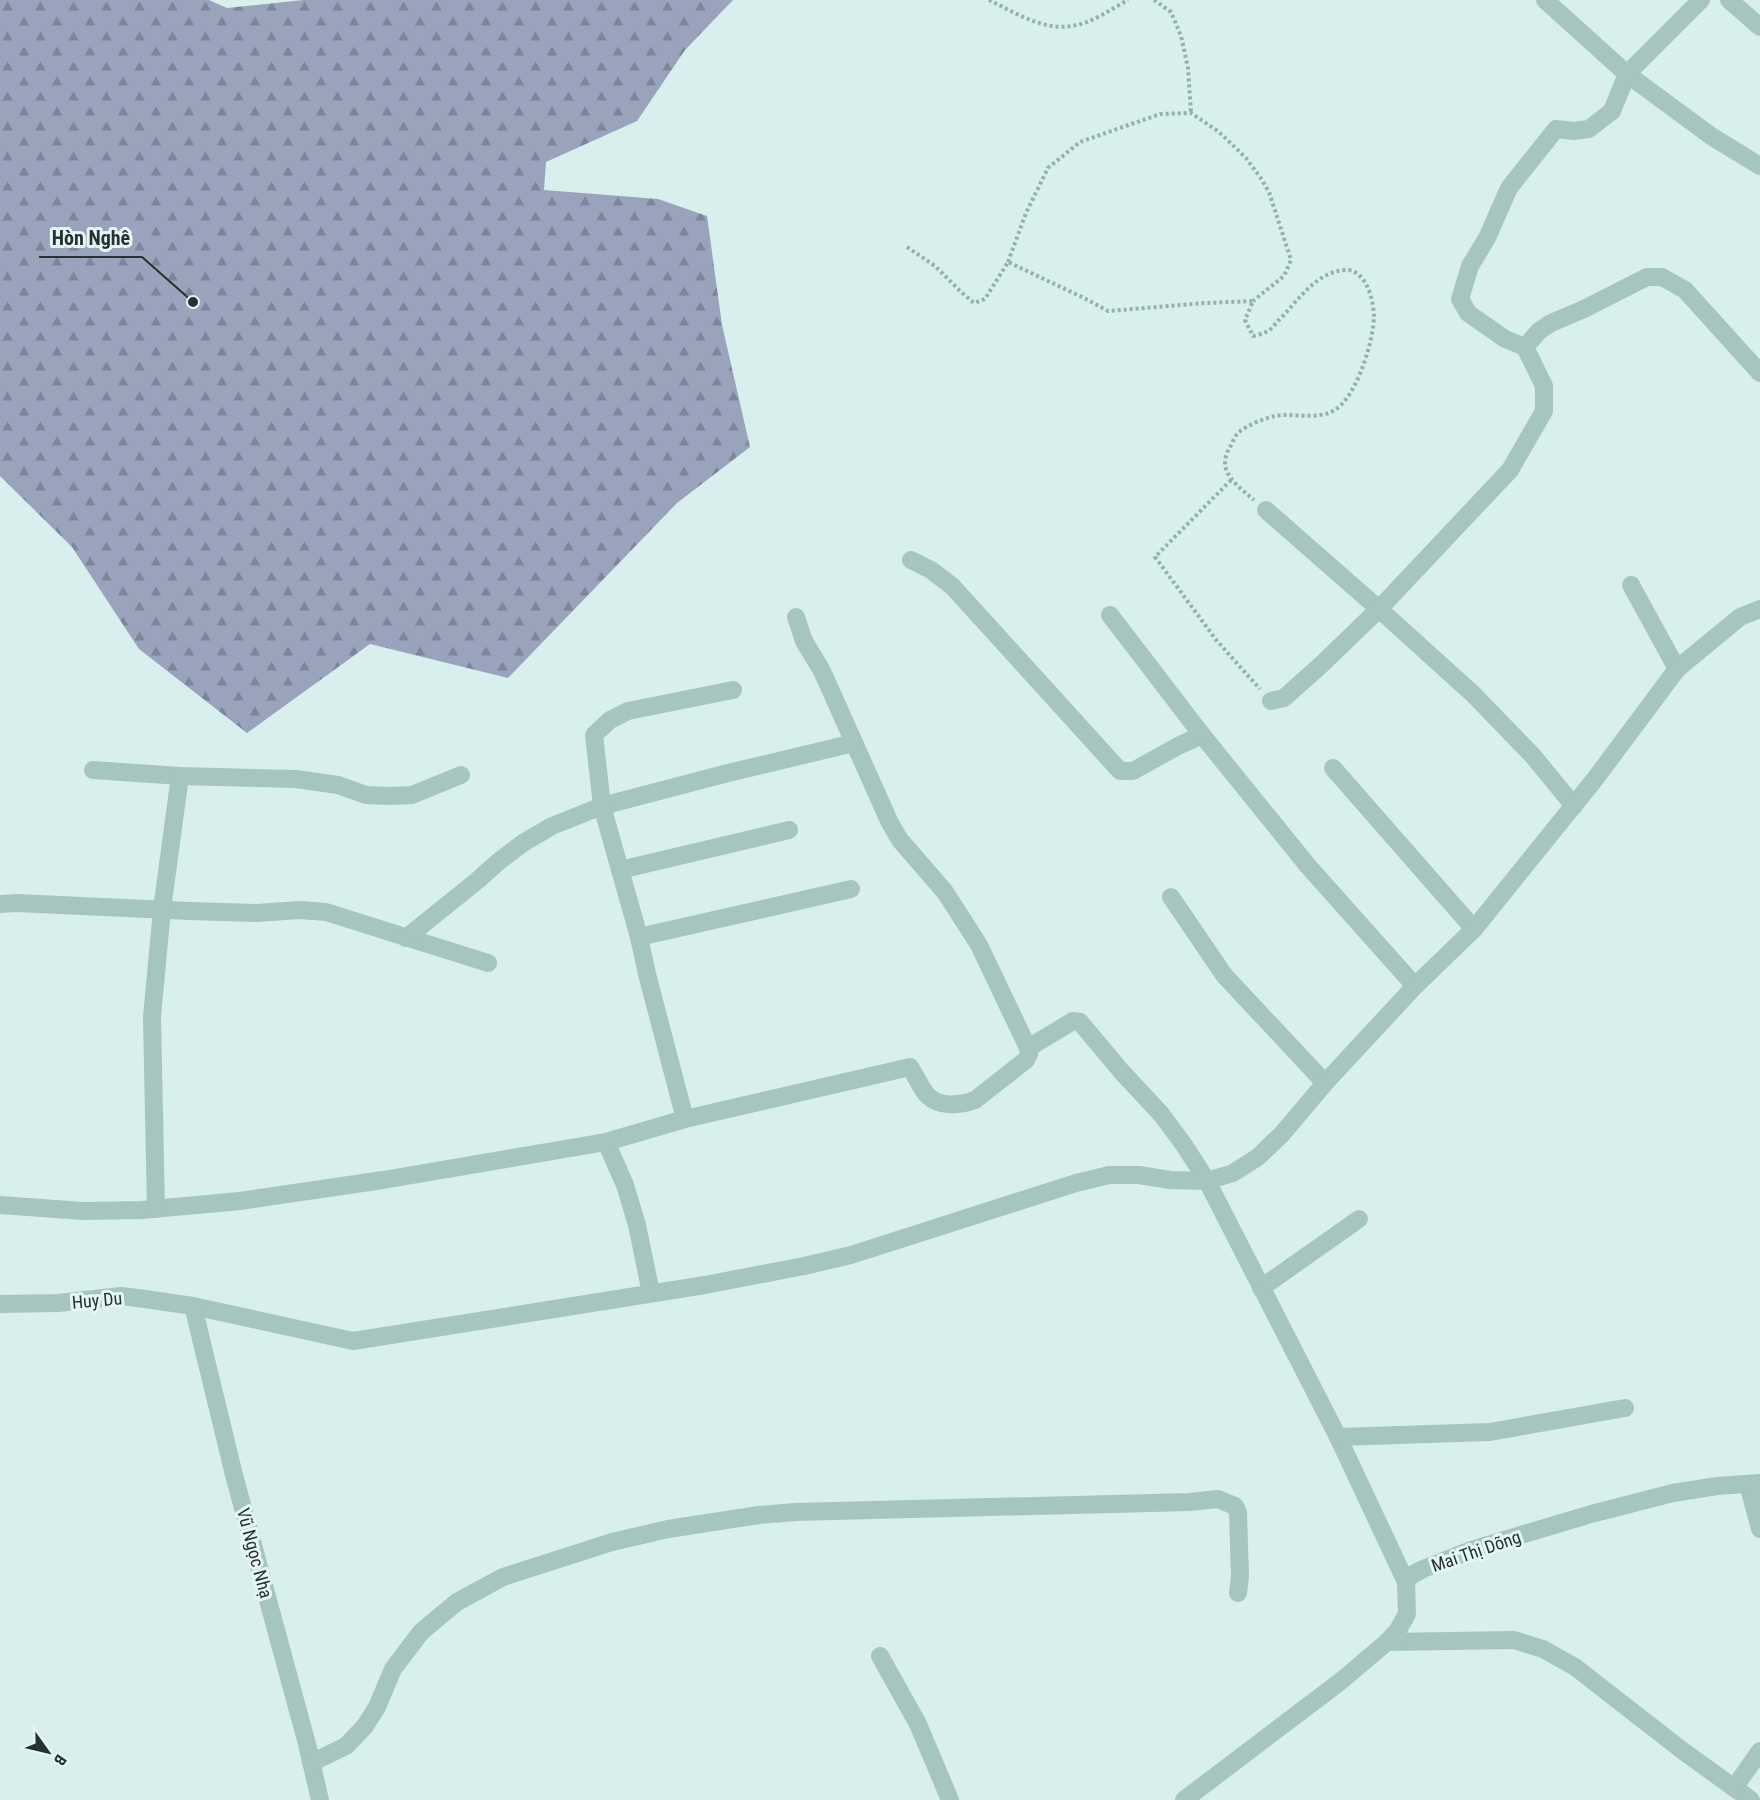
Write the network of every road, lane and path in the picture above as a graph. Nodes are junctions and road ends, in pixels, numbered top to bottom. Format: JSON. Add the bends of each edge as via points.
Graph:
{"nodes":[{"id":1,"x":989,"y":0,"type":"edge"},
{"id":2,"x":1128,"y":0,"type":"edge"},
{"id":3,"x":1154,"y":0,"type":"edge"},
{"id":4,"x":1545,"y":0,"type":"edge"},
{"id":5,"x":1701,"y":0,"type":"edge"},
{"id":6,"x":1729,"y":0,"type":"edge"},
{"id":7,"x":1760,"y":27,"type":"edge"},
{"id":8,"x":1627,"y":74,"type":"junction"},
{"id":9,"x":1191,"y":113,"type":"junction"},
{"id":10,"x":1760,"y":166,"type":"edge"},
{"id":11,"x":907,"y":247,"type":"dead end"},
{"id":12,"x":1008,"y":262,"type":"junction"},
{"id":13,"x":1253,"y":302,"type":"junction"},
{"id":14,"x":1525,"y":347,"type":"junction"},
{"id":15,"x":1760,"y":373,"type":"edge"},
{"id":16,"x":1231,"y":480,"type":"junction"},
{"id":17,"x":1266,"y":510,"type":"joint"},
{"id":18,"x":911,"y":560,"type":"dead end"},
{"id":19,"x":1631,"y":585,"type":"dead end"},
{"id":20,"x":1379,"y":609,"type":"junction"},
{"id":21,"x":1760,"y":609,"type":"edge"},
{"id":22,"x":1110,"y":615,"type":"dead end"},
{"id":23,"x":796,"y":616,"type":"dead end"},
{"id":24,"x":1677,"y":669,"type":"junction"},
{"id":25,"x":733,"y":690,"type":"dead end"},
{"id":26,"x":1271,"y":701,"type":"joint"},
{"id":27,"x":1202,"y":735,"type":"junction"},
{"id":28,"x":854,"y":743,"type":"junction"},
{"id":29,"x":1333,"y":768,"type":"dead end"},
{"id":30,"x":93,"y":770,"type":"dead end"},
{"id":31,"x":461,"y":775,"type":"dead end"},
{"id":32,"x":180,"y":776,"type":"junction"},
{"id":33,"x":602,"y":806,"type":"junction"},
{"id":34,"x":1574,"y":806,"type":"junction"},
{"id":35,"x":789,"y":830,"type":"dead end"},
{"id":36,"x":620,"y":870,"type":"junction"},
{"id":37,"x":851,"y":890,"type":"dead end"},
{"id":38,"x":1171,"y":897,"type":"dead end"},
{"id":39,"x":0,"y":904,"type":"edge"},
{"id":40,"x":162,"y":909,"type":"junction"},
{"id":41,"x":1474,"y":929,"type":"junction"},
{"id":42,"x":639,"y":937,"type":"junction"},
{"id":43,"x":406,"y":938,"type":"junction"},
{"id":44,"x":488,"y":963,"type":"dead end"},
{"id":45,"x":1415,"y":986,"type":"junction"},
{"id":46,"x":1028,"y":1048,"type":"junction"},
{"id":47,"x":1325,"y":1083,"type":"junction"},
{"id":48,"x":685,"y":1119,"type":"junction"},
{"id":49,"x":606,"y":1142,"type":"junction"},
{"id":50,"x":1207,"y":1181,"type":"junction"},
{"id":51,"x":0,"y":1205,"type":"edge"},
{"id":52,"x":156,"y":1209,"type":"junction"},
{"id":53,"x":1359,"y":1219,"type":"dead end"},
{"id":54,"x":1261,"y":1288,"type":"junction"},
{"id":55,"x":651,"y":1293,"type":"junction"},
{"id":56,"x":0,"y":1304,"type":"edge"},
{"id":57,"x":193,"y":1306,"type":"junction"},
{"id":58,"x":1625,"y":1408,"type":"dead end"},
{"id":59,"x":1338,"y":1437,"type":"junction"},
{"id":60,"x":1754,"y":1484,"type":"edge"},
{"id":61,"x":1760,"y":1529,"type":"edge"},
{"id":62,"x":1406,"y":1582,"type":"junction"},
{"id":63,"x":1238,"y":1593,"type":"dead end"},
{"id":64,"x":1387,"y":1642,"type":"junction"},
{"id":65,"x":880,"y":1656,"type":"dead end"},
{"id":66,"x":1760,"y":1752,"type":"edge"},
{"id":67,"x":311,"y":1763,"type":"junction"},
{"id":68,"x":1734,"y":1788,"type":"junction"},
{"id":69,"x":320,"y":1800,"type":"edge"},
{"id":70,"x":950,"y":1800,"type":"edge"},
{"id":71,"x":1184,"y":1800,"type":"edge"},
{"id":72,"x":1750,"y":1800,"type":"edge"}],
"edges":[{"from":1,"to":2,"type":"path","via":[[1036,22],[1058,27],[1078,25]]},
{"from":3,"to":9,"type":"path","via":[[1171,12],[1181,36]]},
{"from":4,"to":8,"type":"street"},
{"from":5,"to":8,"type":"street"},
{"from":6,"to":7,"type":"street"},
{"from":8,"to":10,"type":"street","via":[[1711,136]]},
{"from":8,"to":14,"type":"street","via":[[1612,111],[1588,129],[1556,129],[1509,188],[1470,266],[1460,299],[1468,313],[1505,339]]},
{"from":9,"to":12,"type":"path","via":[[1160,114],[1080,142],[1048,168]]},
{"from":9,"to":13,"type":"path","via":[[1246,158],[1269,192],[1291,260],[1284,276]]},
{"from":11,"to":12,"type":"path","via":[[935,266],[974,303],[985,299]]},
{"from":12,"to":13,"type":"path","via":[[1108,311]]},
{"from":13,"to":16,"type":"path","via":[[1245,320],[1253,336],[1268,332],[1311,286],[1331,273],[1349,270],[1362,277],[1374,315],[1364,362],[1340,406],[1324,415],[1277,416],[1238,434],[1226,454],[1225,467]]},
{"from":14,"to":15,"type":"street","via":[[1551,323],[1647,277],[1662,277],[1685,290]]},
{"from":14,"to":20,"type":"street","via":[[1544,386],[1544,411],[1510,470]]},
{"from":16,"to":17,"type":"path"},
{"from":16,"to":26,"type":"path","via":[[1155,557],[1217,641]]},
{"from":17,"to":20,"type":"street"},
{"from":18,"to":27,"type":"street","via":[[952,586],[1120,771],[1133,771]]},
{"from":19,"to":24,"type":"street"},
{"from":20,"to":26,"type":"street","via":[[1295,689],[1284,698]]},
{"from":20,"to":34,"type":"street","via":[[1473,694],[1533,756]]},
{"from":21,"to":24,"type":"street","via":[[1740,617]]},
{"from":22,"to":27,"type":"street"},
{"from":23,"to":28,"type":"street","via":[[804,641],[822,670]]},
{"from":24,"to":34,"type":"street"},
{"from":25,"to":33,"type":"street","via":[[628,711],[610,720],[594,735]]},
{"from":27,"to":45,"type":"street","via":[[1308,866]]},
{"from":28,"to":33,"type":"street"},
{"from":28,"to":46,"type":"street","via":[[900,840],[945,892],[979,945]]},
{"from":29,"to":41,"type":"street"},
{"from":30,"to":32,"type":"street"},
{"from":31,"to":32,"type":"street","via":[[412,795],[389,796],[296,780]]},
{"from":32,"to":40,"type":"street"},
{"from":33,"to":36,"type":"street"},
{"from":33,"to":43,"type":"street","via":[[552,826],[523,843]]},
{"from":34,"to":41,"type":"street"},
{"from":35,"to":36,"type":"street"},
{"from":36,"to":42,"type":"street"},
{"from":37,"to":42,"type":"street"},
{"from":38,"to":47,"type":"street","via":[[1224,975]]},
{"from":39,"to":40,"type":"street"},
{"from":40,"to":43,"type":"street","via":[[326,912]]},
{"from":40,"to":52,"type":"street","via":[[152,1017]]},
{"from":41,"to":45,"type":"street"},
{"from":42,"to":48,"type":"street"},
{"from":43,"to":44,"type":"street"},
{"from":45,"to":47,"type":"street"},
{"from":46,"to":48,"type":"street","via":[[1026,1060],[968,1103],[946,1104],[928,1096],[910,1067]]},
{"from":46,"to":50,"type":"street","via":[[1073,1021],[1080,1022],[1161,1113]]},
{"from":47,"to":50,"type":"street","via":[[1258,1157],[1233,1173]]},
{"from":48,"to":49,"type":"street"},
{"from":49,"to":52,"type":"street","via":[[382,1180]]},
{"from":49,"to":55,"type":"street","via":[[634,1215]]},
{"from":50,"to":54,"type":"street"},
{"from":50,"to":55,"type":"street","name":"Huy Du","via":[[1109,1175],[851,1255]]},
{"from":51,"to":52,"type":"street","via":[[83,1211]]},
{"from":53,"to":54,"type":"street"},
{"from":54,"to":59,"type":"street"},
{"from":55,"to":57,"type":"street","name":"Huy Du","via":[[353,1341]]},
{"from":56,"to":57,"type":"street","name":"Huy Du","via":[[58,1304],[122,1296]]},
{"from":57,"to":67,"type":"street","name":"Vũ Ngọc Nhạ"},
{"from":58,"to":59,"type":"street","via":[[1490,1432]]},
{"from":59,"to":62,"type":"street"},
{"from":60,"to":61,"type":"street"},
{"from":60,"to":62,"type":"street","name":"Mai Thị Dõng","via":[[1673,1493],[1591,1514],[1471,1550],[1412,1575]]},
{"from":62,"to":64,"type":"street","via":[[1407,1614]]},
{"from":63,"to":67,"type":"street","via":[[1238,1513],[1235,1506],[1218,1499],[796,1512],[668,1529],[612,1542],[503,1577],[457,1602],[421,1632],[393,1669],[365,1726],[346,1746]]},
{"from":64,"to":68,"type":"street","via":[[1514,1640],[1543,1649],[1575,1667]]},
{"from":64,"to":71,"type":"street"},
{"from":65,"to":70,"type":"street","via":[[918,1724]]},
{"from":66,"to":68,"type":"street"},
{"from":67,"to":69,"type":"street","name":"Vũ Ngọc Nhạ"},
{"from":68,"to":72,"type":"street"}]}
